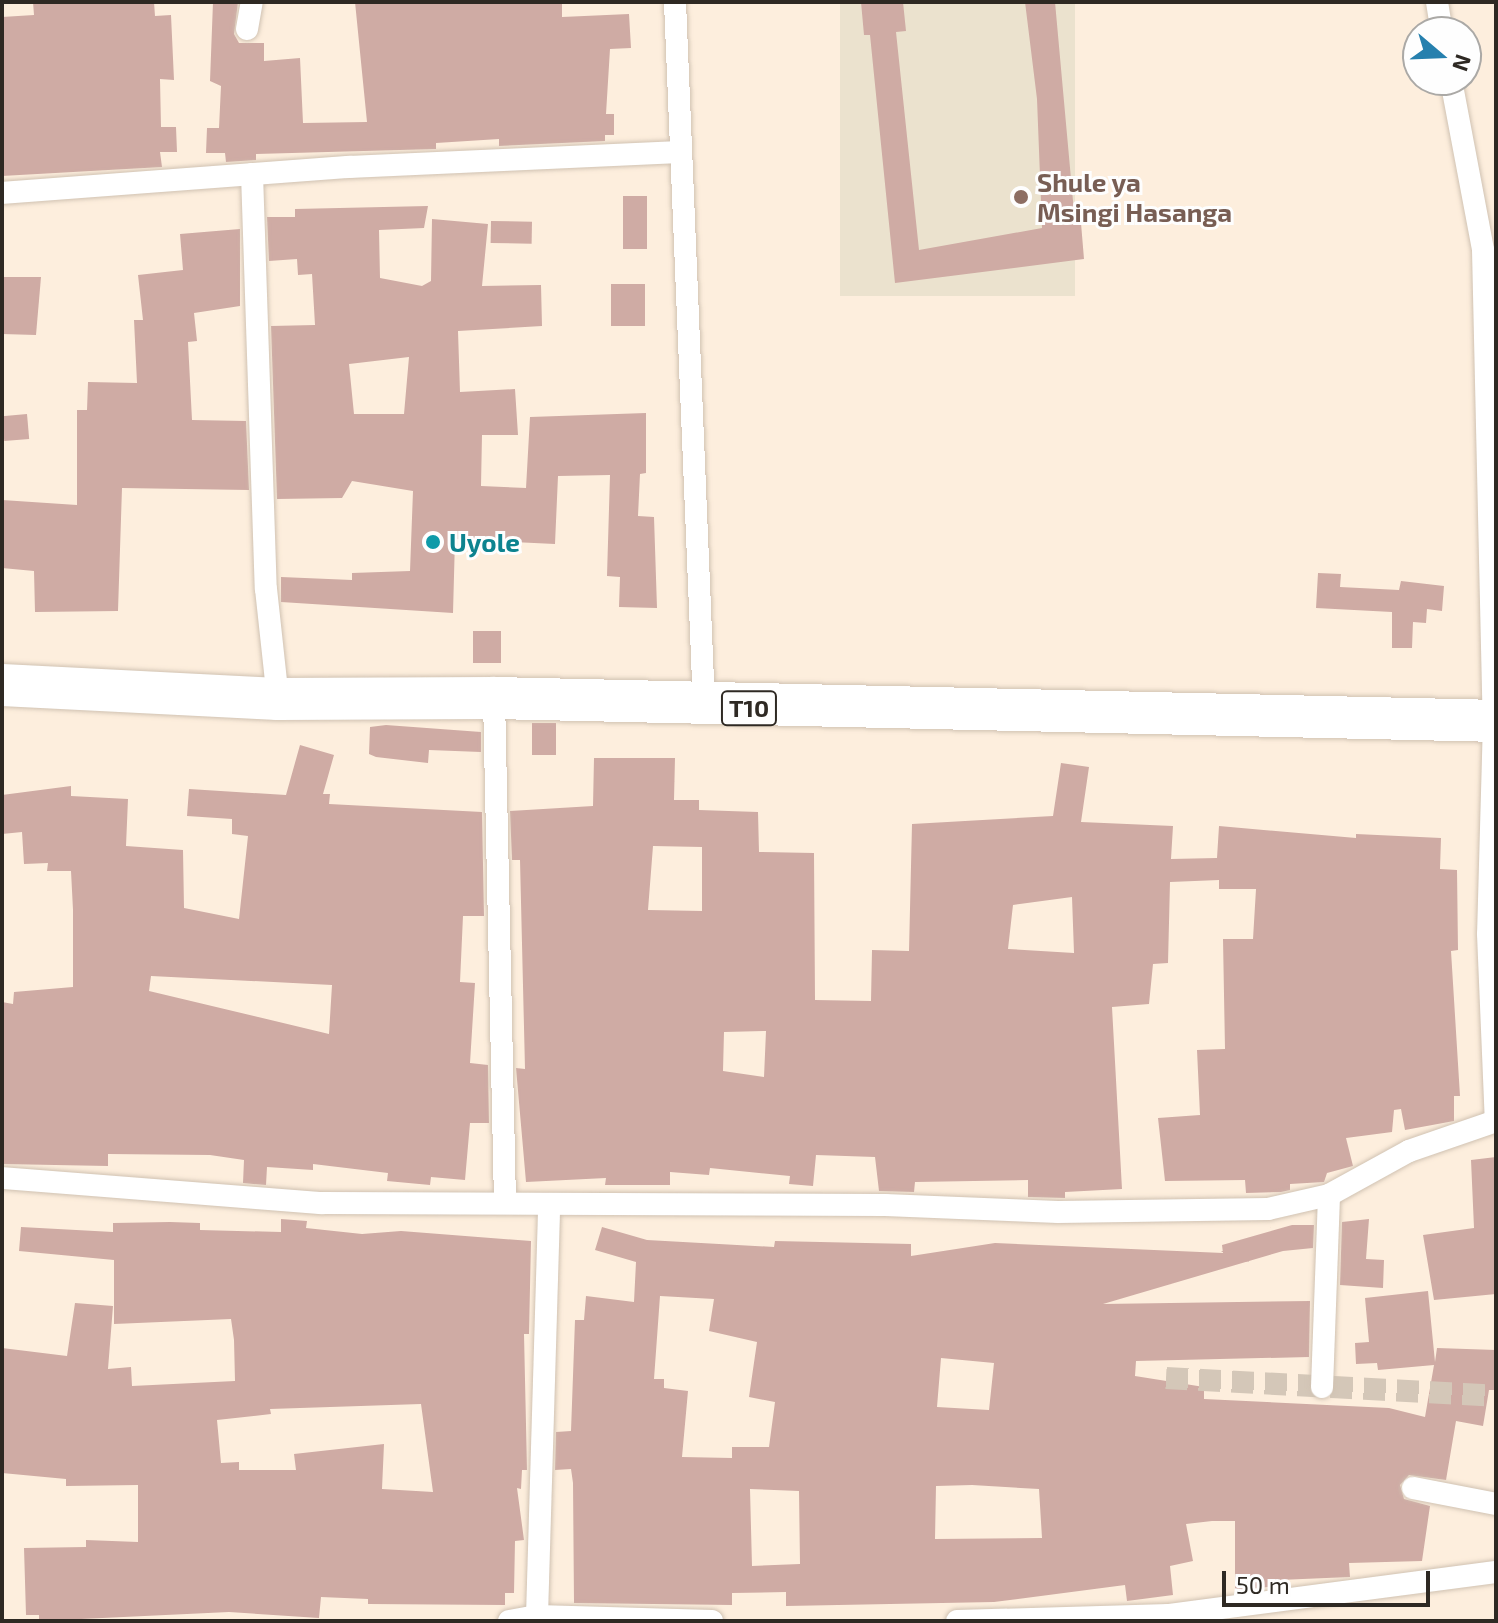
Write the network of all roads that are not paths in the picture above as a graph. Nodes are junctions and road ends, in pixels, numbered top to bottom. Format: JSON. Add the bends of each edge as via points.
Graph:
{"nodes":[{"id":1,"x":252,"y":2,"type":"edge"},
{"id":2,"x":675,"y":2,"type":"edge"},
{"id":3,"x":247,"y":29,"type":"dead end"},
{"id":4,"x":1455,"y":96,"type":"edge"},
{"id":5,"x":680,"y":152,"type":"junction"},
{"id":6,"x":252,"y":174,"type":"junction"},
{"id":7,"x":2,"y":193,"type":"edge"},
{"id":8,"x":1489,"y":248,"type":"edge"},
{"id":9,"x":1491,"y":450,"type":"edge"},
{"id":10,"x":2,"y":685,"type":"edge"},
{"id":11,"x":494,"y":698,"type":"junction"},
{"id":12,"x":278,"y":699,"type":"junction"},
{"id":13,"x":704,"y":707,"type":"junction"},
{"id":14,"x":1495,"y":721,"type":"edge"},
{"id":15,"x":1495,"y":1122,"type":"edge"},
{"id":16,"x":2,"y":1178,"type":"edge"},
{"id":17,"x":1329,"y":1195,"type":"junction"},
{"id":18,"x":505,"y":1203,"type":"junction"},
{"id":19,"x":549,"y":1208,"type":"junction"},
{"id":20,"x":1322,"y":1387,"type":"dead end"},
{"id":21,"x":1413,"y":1488,"type":"dead end"},
{"id":22,"x":1496,"y":1504,"type":"edge"},
{"id":23,"x":1496,"y":1572,"type":"edge"},
{"id":24,"x":537,"y":1616,"type":"junction"},
{"id":25,"x":574,"y":1619,"type":"edge"},
{"id":26,"x":509,"y":1621,"type":"edge"},
{"id":27,"x":712,"y":1621,"type":"edge"},
{"id":28,"x":957,"y":1621,"type":"edge"}],
"edges":[{"from":1,"to":3,"type":"street"},
{"from":2,"to":5,"type":"street","via":[[681,56]]},
{"from":4,"to":8,"type":"street"},
{"from":5,"to":6,"type":"street"},
{"from":5,"to":13,"type":"street"},
{"from":6,"to":7,"type":"street"},
{"from":6,"to":12,"type":"street","via":[[266,589]]},
{"from":8,"to":9,"type":"street"},
{"from":9,"to":14,"type":"street"},
{"from":10,"to":12,"type":"highway","number":"T10"},
{"from":11,"to":12,"type":"highway","number":"T10"},
{"from":11,"to":13,"type":"highway","number":"T10"},
{"from":11,"to":18,"type":"street"},
{"from":13,"to":14,"type":"highway","number":"T10"},
{"from":14,"to":15,"type":"street","via":[[1488,934]]},
{"from":15,"to":17,"type":"street","via":[[1409,1151]]},
{"from":16,"to":18,"type":"street","via":[[321,1203]]},
{"from":17,"to":19,"type":"street","via":[[1268,1209],[1181,1212],[885,1205]]},
{"from":17,"to":20,"type":"street"},
{"from":18,"to":19,"type":"street"},
{"from":19,"to":24,"type":"street"},
{"from":21,"to":22,"type":"street"},
{"from":23,"to":28,"type":"street","via":[[1169,1615]]},
{"from":24,"to":25,"type":"street"},
{"from":24,"to":26,"type":"street"},
{"from":25,"to":27,"type":"street"}]}
